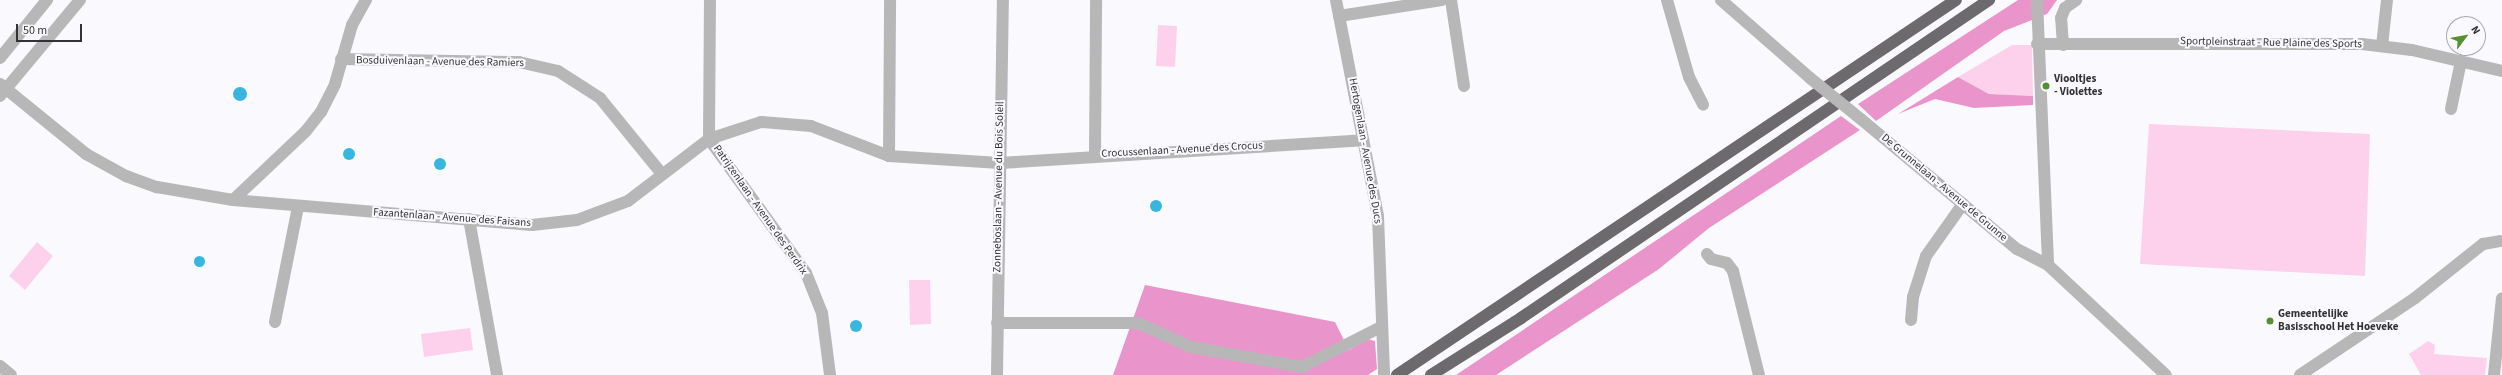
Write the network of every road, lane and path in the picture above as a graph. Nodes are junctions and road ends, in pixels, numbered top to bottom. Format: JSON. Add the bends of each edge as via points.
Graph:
{"nodes":[{"id":1,"x":47,"y":0,"type":"edge"},
{"id":2,"x":80,"y":0,"type":"edge"},
{"id":3,"x":366,"y":0,"type":"edge"},
{"id":4,"x":710,"y":0,"type":"edge"},
{"id":5,"x":890,"y":0,"type":"edge"},
{"id":6,"x":1003,"y":0,"type":"edge"},
{"id":7,"x":1096,"y":0,"type":"edge"},
{"id":8,"x":1336,"y":0,"type":"edge"},
{"id":9,"x":1442,"y":0,"type":"edge"},
{"id":10,"x":1451,"y":0,"type":"edge"},
{"id":11,"x":1667,"y":0,"type":"edge"},
{"id":12,"x":1721,"y":0,"type":"edge"},
{"id":13,"x":1956,"y":0,"type":"edge"},
{"id":14,"x":1989,"y":0,"type":"edge"},
{"id":15,"x":2037,"y":0,"type":"edge"},
{"id":16,"x":2076,"y":0,"type":"edge"},
{"id":17,"x":2387,"y":0,"type":"edge"},
{"id":18,"x":1340,"y":16,"type":"junction"},
{"id":19,"x":2037,"y":44,"type":"junction"},
{"id":20,"x":2063,"y":45,"type":"junction"},
{"id":21,"x":2382,"y":46,"type":"junction"},
{"id":22,"x":0,"y":58,"type":"edge"},
{"id":23,"x":341,"y":59,"type":"junction"},
{"id":24,"x":2461,"y":61,"type":"junction"},
{"id":25,"x":2502,"y":71,"type":"edge"},
{"id":26,"x":1464,"y":86,"type":"dead end"},
{"id":27,"x":2,"y":90,"type":"edge"},
{"id":28,"x":1703,"y":105,"type":"dead end"},
{"id":29,"x":2451,"y":109,"type":"dead end"},
{"id":30,"x":709,"y":139,"type":"junction"},
{"id":31,"x":1363,"y":140,"type":"junction"},
{"id":32,"x":889,"y":156,"type":"junction"},
{"id":33,"x":1095,"y":156,"type":"junction"},
{"id":34,"x":1000,"y":163,"type":"junction"},
{"id":35,"x":662,"y":174,"type":"junction"},
{"id":36,"x":233,"y":200,"type":"junction"},
{"id":37,"x":1963,"y":204,"type":"junction"},
{"id":38,"x":298,"y":207,"type":"junction"},
{"id":39,"x":469,"y":220,"type":"junction"},
{"id":40,"x":2501,"y":241,"type":"edge"},
{"id":41,"x":1707,"y":254,"type":"dead end"},
{"id":42,"x":2043,"y":262,"type":"junction"},
{"id":43,"x":2502,"y":298,"type":"edge"},
{"id":44,"x":1911,"y":320,"type":"dead end"},
{"id":45,"x":275,"y":322,"type":"dead end"},
{"id":46,"x":997,"y":323,"type":"junction"},
{"id":47,"x":1381,"y":327,"type":"junction"},
{"id":48,"x":0,"y":366,"type":"edge"},
{"id":49,"x":11,"y":375,"type":"edge"},
{"id":50,"x":497,"y":375,"type":"edge"},
{"id":51,"x":830,"y":375,"type":"edge"},
{"id":52,"x":997,"y":375,"type":"edge"},
{"id":53,"x":1384,"y":375,"type":"edge"},
{"id":54,"x":1397,"y":375,"type":"edge"},
{"id":55,"x":1431,"y":375,"type":"edge"},
{"id":56,"x":1759,"y":375,"type":"edge"},
{"id":57,"x":2166,"y":375,"type":"edge"},
{"id":58,"x":2300,"y":375,"type":"edge"},
{"id":59,"x":2494,"y":375,"type":"edge"}],
"edges":[{"from":1,"to":22,"type":"street"},
{"from":2,"to":27,"type":"street"},
{"from":3,"to":23,"type":"street","via":[[352,25]]},
{"from":4,"to":30,"type":"street"},
{"from":5,"to":32,"type":"street"},
{"from":6,"to":34,"type":"street","name":"Zonneboslaan - Avenue du Bois Soleil"},
{"from":7,"to":33,"type":"street"},
{"from":8,"to":18,"type":"street","name":"Hertogenlaan - Avenue des Ducs"},
{"from":9,"to":18,"type":"street"},
{"from":10,"to":26,"type":"street"},
{"from":11,"to":28,"type":"street","via":[[1689,77]]},
{"from":12,"to":37,"type":"street","name":"De Grunnelaan - Avenue de Grunne","bridge":true,"via":[[1810,78]]},
{"from":13,"to":54,"type":"highway"},
{"from":14,"to":55,"type":"highway","via":[[1521,318]]},
{"from":15,"to":19,"type":"street"},
{"from":16,"to":20,"type":"street","via":[[2065,8],[2061,18]]},
{"from":17,"to":21,"type":"street"},
{"from":18,"to":31,"type":"street","name":"Hertogenlaan - Avenue des Ducs"},
{"from":19,"to":20,"type":"street","name":"Sportpleinstraat - Rue Plaine des Sports"},
{"from":19,"to":42,"type":"street"},
{"from":20,"to":21,"type":"street","name":"Sportpleinstraat - Rue Plaine des Sports","via":[[2278,41]]},
{"from":21,"to":24,"type":"street","name":"Sportpleinstraat - Rue Plaine des Sports"},
{"from":23,"to":35,"type":"street","name":"Bosduivenlaan - Avenue des Ramiers","via":[[519,62],[558,71],[600,98]]},
{"from":23,"to":36,"type":"street","via":[[331,93],[316,120]]},
{"from":24,"to":25,"type":"street","name":"Sportpleinstraat - Rue Plaine des Sports"},
{"from":24,"to":29,"type":"street"},
{"from":27,"to":36,"type":"street","name":"Fazantenlaan - Avenue des Faisans","via":[[86,154],[126,176],[186,194]]},
{"from":30,"to":32,"type":"street","name":"Fazantenlaan - Avenue des Faisans","via":[[747,124],[789,122],[811,126]]},
{"from":30,"to":35,"type":"street","name":"Fazantenlaan - Avenue des Faisans"},
{"from":30,"to":51,"type":"street","name":"Patrijzenlaan - Avenue des Perdrix","via":[[806,273],[822,313]]},
{"from":31,"to":33,"type":"street","name":"Crocussenlaan - Avenue des Crocus"},
{"from":31,"to":47,"type":"street","name":"Hertogenlaan - Avenue des Ducs","via":[[1378,216]]},
{"from":32,"to":34,"type":"street","name":"Fazantenlaan - Avenue des Faisans"},
{"from":33,"to":34,"type":"street","name":"Crocussenlaan - Avenue des Crocus"},
{"from":34,"to":46,"type":"street","name":"Zonneboslaan - Avenue du Bois Soleil"},
{"from":35,"to":39,"type":"street","name":"Fazantenlaan - Avenue des Faisans","via":[[628,201],[577,220],[532,225]]},
{"from":36,"to":38,"type":"street","name":"Fazantenlaan - Avenue des Faisans"},
{"from":37,"to":42,"type":"street","name":"De Grunnelaan - Avenue de Grunne","via":[[2017,249]]},
{"from":37,"to":44,"type":"street","via":[[1926,256],[1913,297]]},
{"from":38,"to":39,"type":"street","name":"Fazantenlaan - Avenue des Faisans"},
{"from":38,"to":45,"type":"street"},
{"from":39,"to":50,"type":"street"},
{"from":40,"to":58,"type":"street","via":[[2482,244],[2415,298]]},
{"from":41,"to":56,"type":"street","via":[[1711,259],[1727,263],[1733,271]]},
{"from":42,"to":57,"type":"street","name":"De Grunnelaan - Avenue de Grunne"},
{"from":43,"to":59,"type":"street"},
{"from":46,"to":47,"type":"street","via":[[1124,322],[1149,325],[1173,341],[1191,347],[1302,367]]},
{"from":46,"to":52,"type":"street","name":"Zonneboslaan - Avenue du Bois Soleil"},
{"from":47,"to":53,"type":"street","name":"Hertogenlaan - Avenue des Ducs","via":[[1385,345]]},
{"from":48,"to":49,"type":"street"}]}
